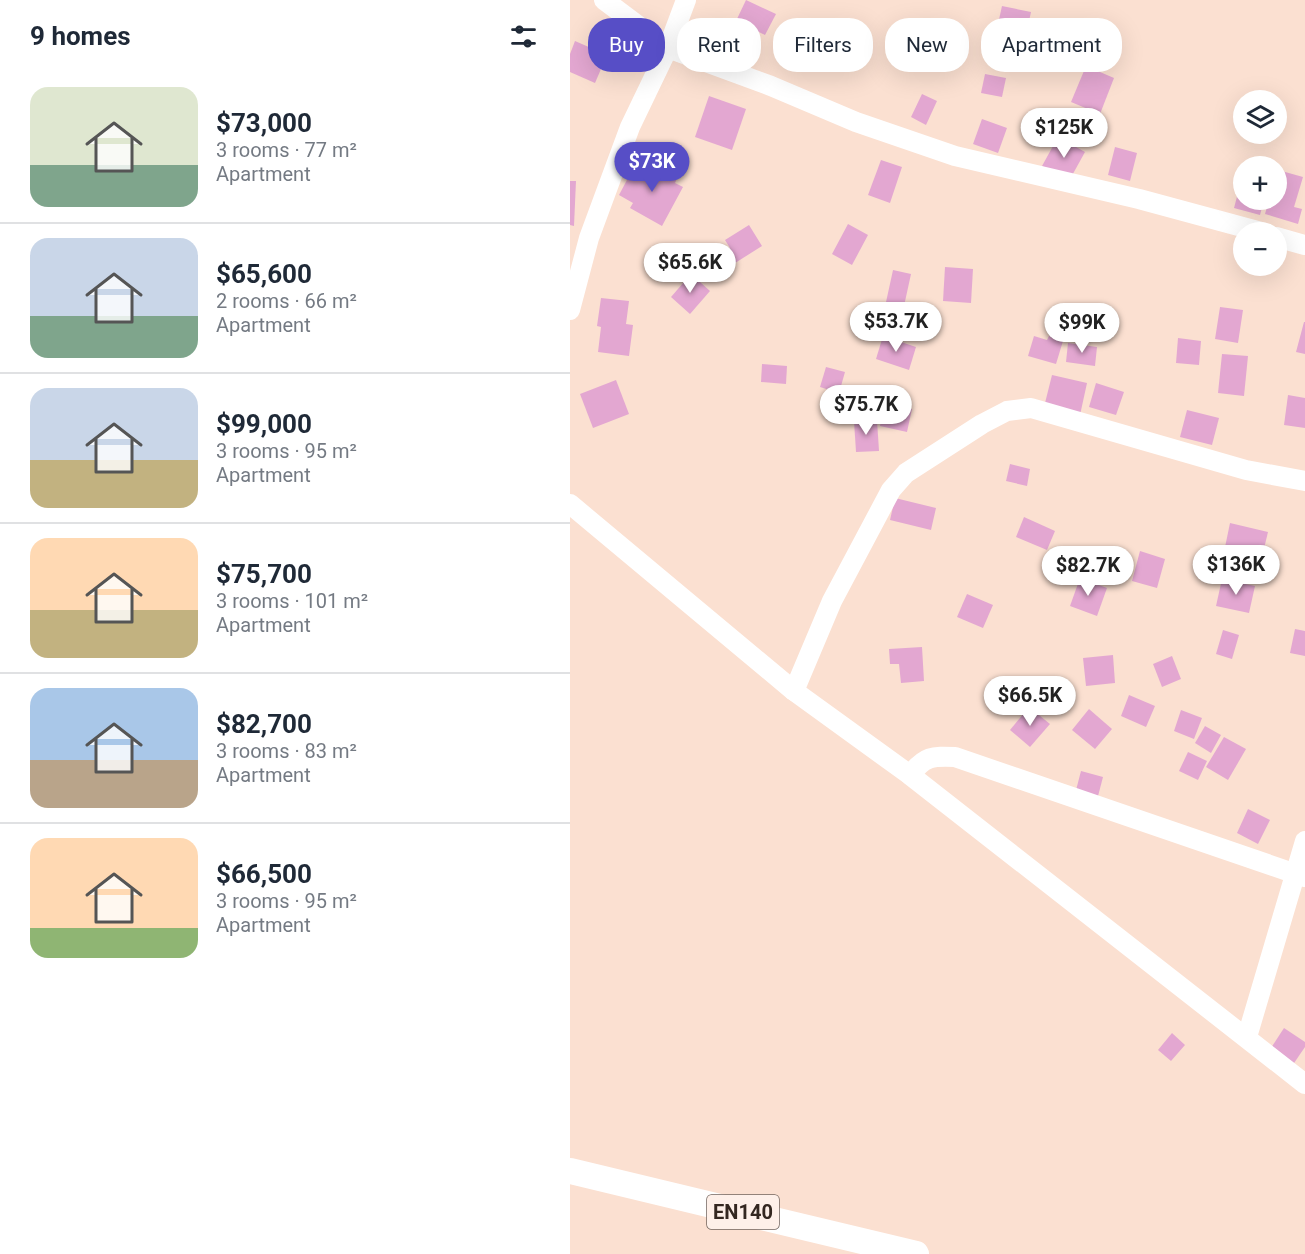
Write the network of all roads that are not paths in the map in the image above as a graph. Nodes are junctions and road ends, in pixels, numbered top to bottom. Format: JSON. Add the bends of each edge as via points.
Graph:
{"nodes":[{"id":1,"x":604,"y":0,"type":"edge"},
{"id":2,"x":686,"y":0,"type":"edge"},
{"id":3,"x":668,"y":48,"type":"junction"},
{"id":4,"x":1233,"y":224,"type":"edge"},
{"id":5,"x":1287,"y":240,"type":"edge"},
{"id":6,"x":1305,"y":245,"type":"edge"},
{"id":7,"x":570,"y":310,"type":"edge"},
{"id":8,"x":1305,"y":481,"type":"edge"},
{"id":9,"x":570,"y":504,"type":"edge"},
{"id":10,"x":794,"y":691,"type":"junction"},
{"id":11,"x":910,"y":775,"type":"junction"},
{"id":12,"x":1305,"y":841,"type":"edge"},
{"id":13,"x":1300,"y":876,"type":"edge"},
{"id":14,"x":1247,"y":1037,"type":"junction"},
{"id":15,"x":1305,"y":1084,"type":"edge"},
{"id":16,"x":570,"y":1171,"type":"edge"},
{"id":17,"x":916,"y":1254,"type":"edge"}],
"edges":[{"from":1,"to":3,"type":"street"},
{"from":2,"to":3,"type":"street"},
{"from":3,"to":4,"type":"street","via":[[856,122],[955,156]]},
{"from":3,"to":7,"type":"street","via":[[630,128],[589,238]]},
{"from":5,"to":6,"type":"street"},
{"from":8,"to":10,"type":"street","via":[[1246,470],[1031,408],[1007,411],[906,473],[891,490],[832,601]]},
{"from":9,"to":10,"type":"street"},
{"from":10,"to":11,"type":"street"},
{"from":11,"to":13,"type":"street","via":[[920,763],[934,756],[955,757]]},
{"from":11,"to":14,"type":"street"},
{"from":12,"to":13,"type":"street"},
{"from":13,"to":14,"type":"street"},
{"from":14,"to":15,"type":"street"},
{"from":16,"to":17,"type":"main road","number":"EN140"}]}
